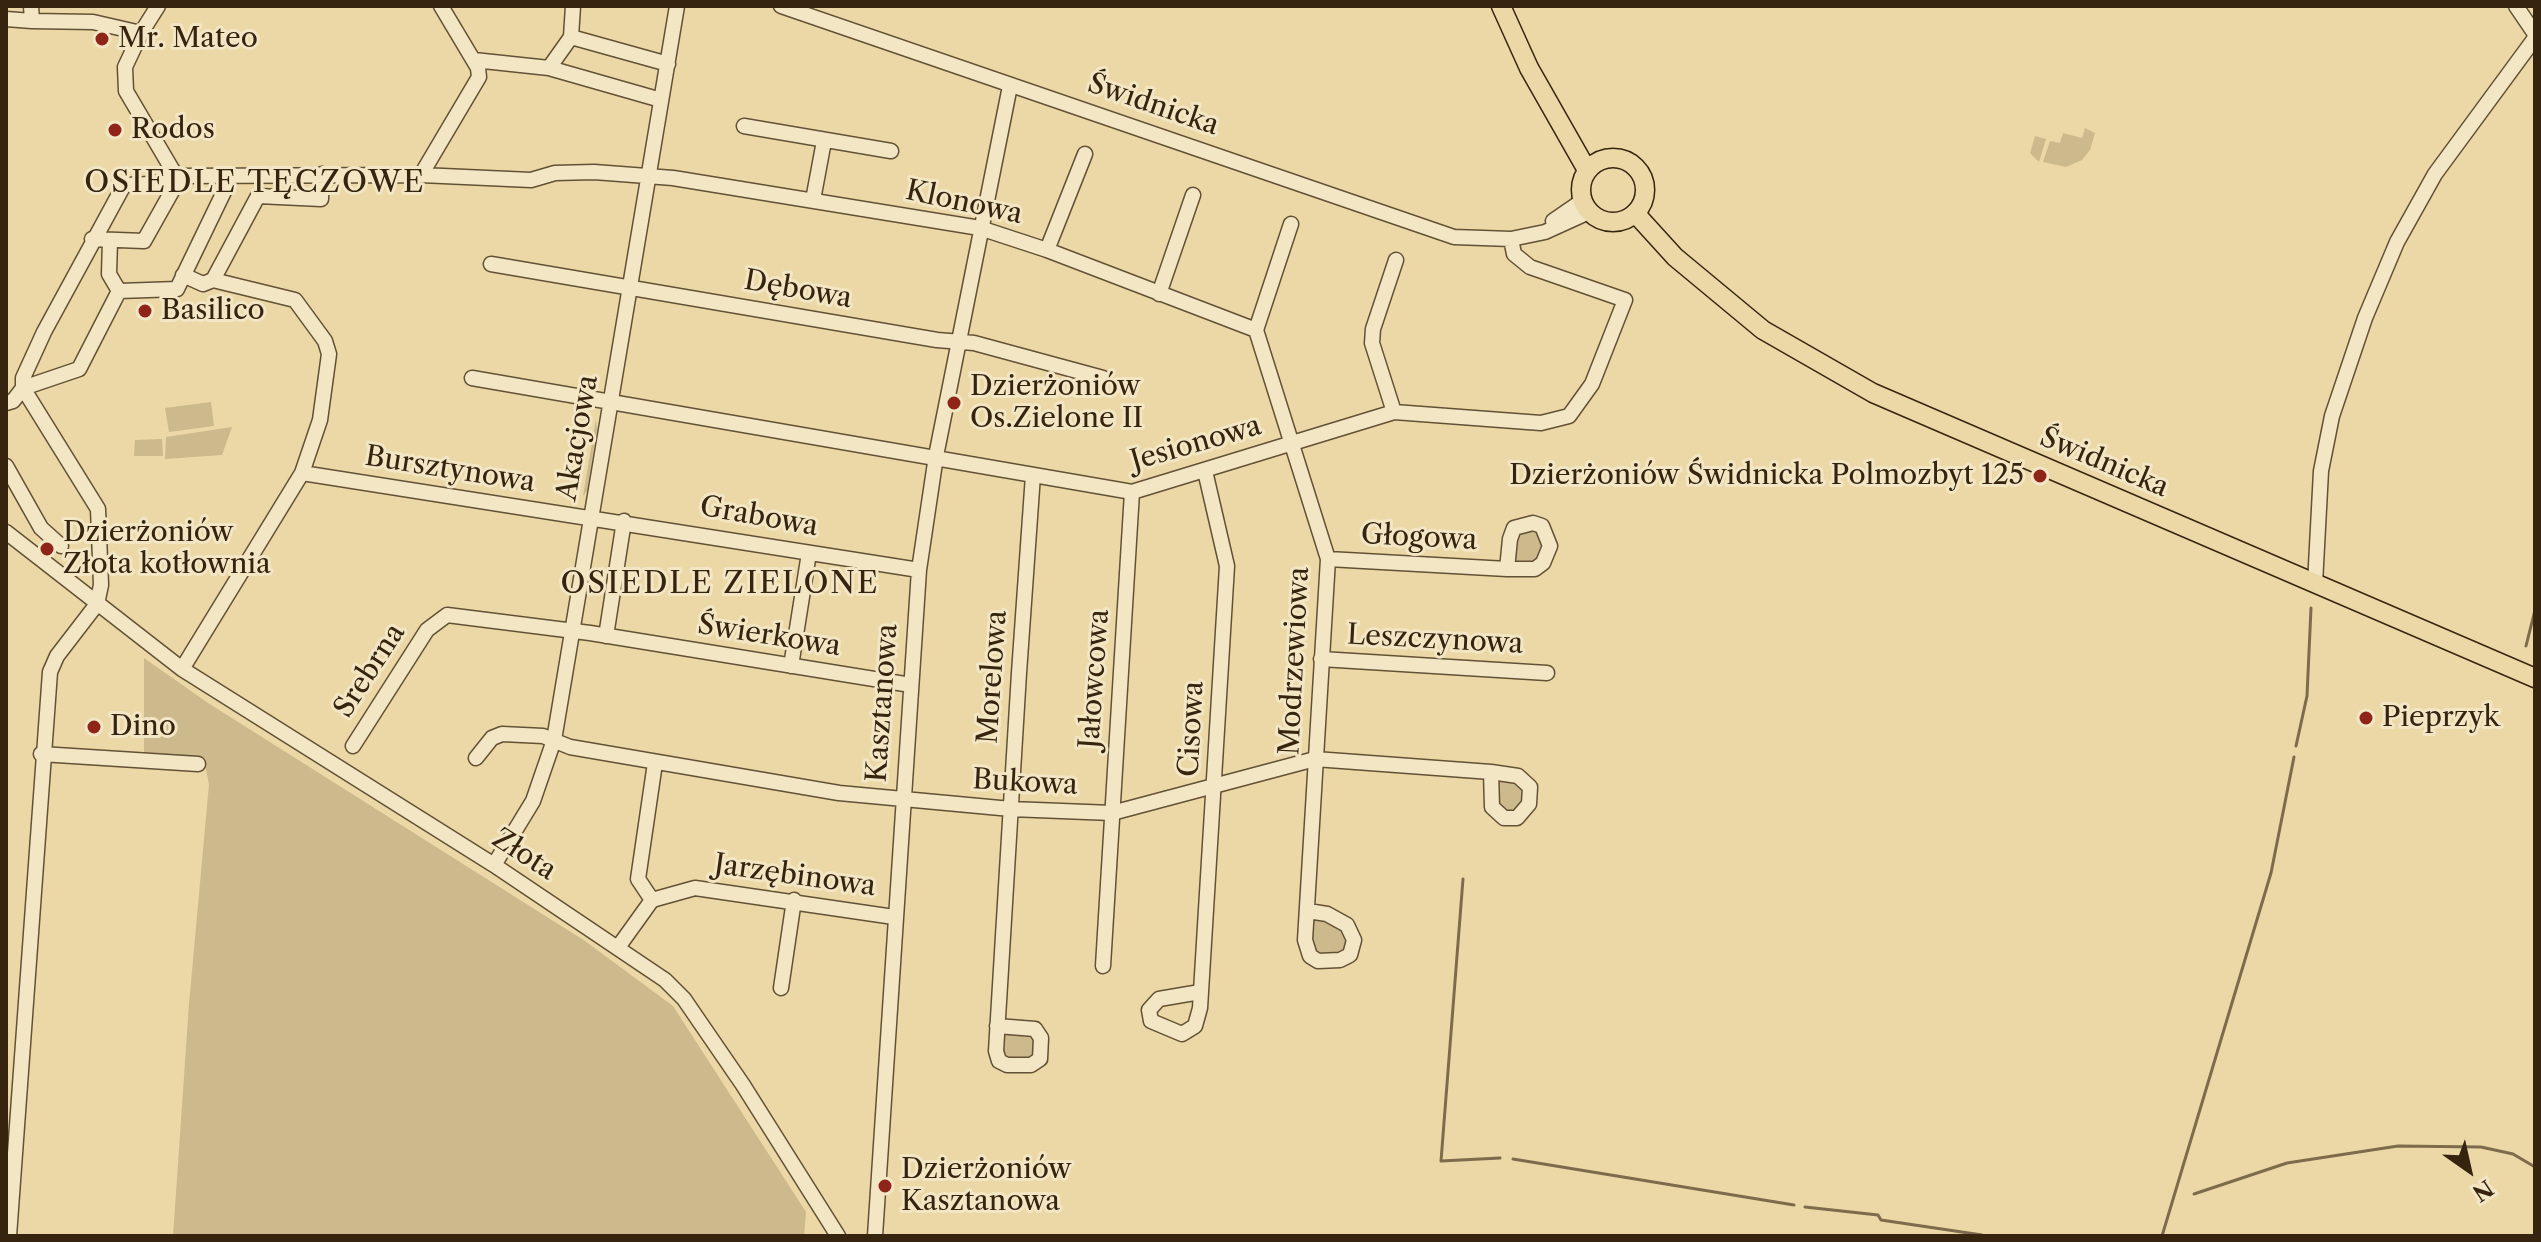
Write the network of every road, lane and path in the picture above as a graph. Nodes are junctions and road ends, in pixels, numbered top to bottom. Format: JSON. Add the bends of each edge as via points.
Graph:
{"nodes":[{"id":1,"x":158,"y":6,"type":"edge"},
{"id":2,"x":441,"y":6,"type":"edge"},
{"id":3,"x":573,"y":6,"type":"edge"},
{"id":4,"x":677,"y":6,"type":"edge"},
{"id":5,"x":781,"y":6,"type":"edge"},
{"id":6,"x":1501,"y":6,"type":"edge"},
{"id":7,"x":2516,"y":6,"type":"edge"},
{"id":8,"x":32,"y":13,"type":"edge"},
{"id":9,"x":6,"y":19,"type":"edge"},
{"id":10,"x":141,"y":33,"type":"junction"},
{"id":11,"x":2535,"y":36,"type":"edge"},
{"id":12,"x":571,"y":37,"type":"junction"},
{"id":13,"x":474,"y":60,"type":"junction"},
{"id":14,"x":668,"y":64,"type":"junction"},
{"id":15,"x":549,"y":68,"type":"junction"},
{"id":16,"x":1010,"y":86,"type":"junction"},
{"id":17,"x":661,"y":100,"type":"junction"},
{"id":18,"x":744,"y":126,"type":"dead end"},
{"id":19,"x":824,"y":141,"type":"junction"},
{"id":20,"x":891,"y":151,"type":"dead end"},
{"id":21,"x":1085,"y":154,"type":"dead end"},
{"id":22,"x":1593,"y":165,"type":"junction"},
{"id":23,"x":322,"y":174,"type":"junction"},
{"id":24,"x":232,"y":175,"type":"junction"},
{"id":25,"x":421,"y":175,"type":"junction"},
{"id":26,"x":648,"y":175,"type":"junction"},
{"id":27,"x":176,"y":176,"type":"junction"},
{"id":28,"x":1193,"y":195,"type":"dead end"},
{"id":29,"x":813,"y":200,"type":"junction"},
{"id":30,"x":1586,"y":207,"type":"junction"},
{"id":31,"x":1630,"y":216,"type":"junction"},
{"id":32,"x":1291,"y":224,"type":"dead end"},
{"id":33,"x":980,"y":228,"type":"junction"},
{"id":34,"x":92,"y":239,"type":"junction"},
{"id":35,"x":1511,"y":239,"type":"junction"},
{"id":36,"x":110,"y":241,"type":"junction"},
{"id":37,"x":1047,"y":250,"type":"junction"},
{"id":38,"x":1396,"y":260,"type":"dead end"},
{"id":39,"x":491,"y":264,"type":"dead end"},
{"id":40,"x":183,"y":275,"type":"junction"},
{"id":41,"x":213,"y":280,"type":"junction"},
{"id":42,"x":630,"y":287,"type":"junction"},
{"id":43,"x":119,"y":291,"type":"junction"},
{"id":44,"x":1159,"y":294,"type":"junction"},
{"id":45,"x":1256,"y":330,"type":"junction"},
{"id":46,"x":958,"y":341,"type":"junction"},
{"id":47,"x":472,"y":378,"type":"dead end"},
{"id":48,"x":1103,"y":378,"type":"dead end"},
{"id":49,"x":23,"y":388,"type":"junction"},
{"id":50,"x":611,"y":401,"type":"junction"},
{"id":51,"x":6,"y":403,"type":"edge"},
{"id":52,"x":1394,"y":412,"type":"junction"},
{"id":53,"x":1293,"y":443,"type":"junction"},
{"id":54,"x":936,"y":456,"type":"junction"},
{"id":55,"x":6,"y":466,"type":"edge"},
{"id":56,"x":1205,"y":471,"type":"junction"},
{"id":57,"x":302,"y":473,"type":"junction"},
{"id":58,"x":1033,"y":475,"type":"junction"},
{"id":59,"x":1132,"y":492,"type":"junction"},
{"id":60,"x":591,"y":517,"type":"junction"},
{"id":61,"x":624,"y":521,"type":"junction"},
{"id":62,"x":6,"y":532,"type":"edge"},
{"id":63,"x":61,"y":546,"type":"dead end"},
{"id":64,"x":809,"y":553,"type":"junction"},
{"id":65,"x":1328,"y":559,"type":"junction"},
{"id":66,"x":1507,"y":569,"type":"dead end"},
{"id":67,"x":919,"y":570,"type":"junction"},
{"id":68,"x":2315,"y":584,"type":"junction"},
{"id":69,"x":97,"y":604,"type":"junction"},
{"id":70,"x":572,"y":631,"type":"junction"},
{"id":71,"x":606,"y":636,"type":"junction"},
{"id":72,"x":1321,"y":659,"type":"junction"},
{"id":73,"x":791,"y":666,"type":"junction"},
{"id":74,"x":182,"y":669,"type":"junction"},
{"id":75,"x":1547,"y":673,"type":"dead end"},
{"id":76,"x":2535,"y":678,"type":"edge"},
{"id":77,"x":911,"y":685,"type":"junction"},
{"id":78,"x":554,"y":740,"type":"junction"},
{"id":79,"x":353,"y":746,"type":"dead end"},
{"id":80,"x":41,"y":754,"type":"junction"},
{"id":81,"x":476,"y":758,"type":"dead end"},
{"id":82,"x":1315,"y":759,"type":"junction"},
{"id":83,"x":655,"y":763,"type":"junction"},
{"id":84,"x":198,"y":764,"type":"dead end"},
{"id":85,"x":1491,"y":772,"type":"dead end"},
{"id":86,"x":1214,"y":787,"type":"junction"},
{"id":87,"x":902,"y":801,"type":"junction"},
{"id":88,"x":1011,"y":809,"type":"junction"},
{"id":89,"x":1112,"y":813,"type":"junction"},
{"id":90,"x":494,"y":865,"type":"junction"},
{"id":91,"x":652,"y":900,"type":"junction"},
{"id":92,"x":794,"y":900,"type":"junction"},
{"id":93,"x":1308,"y":911,"type":"dead end"},
{"id":94,"x":894,"y":917,"type":"junction"},
{"id":95,"x":619,"y":946,"type":"junction"},
{"id":96,"x":1103,"y":966,"type":"dead end"},
{"id":97,"x":781,"y":988,"type":"dead end"},
{"id":98,"x":1200,"y":992,"type":"dead end"},
{"id":99,"x":997,"y":1026,"type":"dead end"},
{"id":100,"x":9,"y":1236,"type":"edge"},
{"id":101,"x":838,"y":1236,"type":"edge"},
{"id":102,"x":875,"y":1236,"type":"edge"}],
"edges":[{"from":1,"to":10,"type":"street"},
{"from":2,"to":13,"type":"street"},
{"from":3,"to":12,"type":"street"},
{"from":4,"to":14,"type":"street","name":"Akacjowa"},
{"from":5,"to":16,"type":"street","name":"Świdnicka"},
{"from":6,"to":22,"type":"main road","via":[[1529,68]]},
{"from":7,"to":11,"type":"street"},
{"from":8,"to":9,"type":"street"},
{"from":8,"to":10,"type":"street"},
{"from":10,"to":27,"type":"street","via":[[125,67],[126,91]]},
{"from":11,"to":68,"type":"street","via":[[2435,174],[2397,242],[2365,318],[2332,416],[2321,471]]},
{"from":12,"to":14,"type":"street"},
{"from":12,"to":15,"type":"street"},
{"from":13,"to":15,"type":"street"},
{"from":13,"to":25,"type":"street","via":[[479,77],[475,88]]},
{"from":14,"to":17,"type":"street","name":"Akacjowa"},
{"from":15,"to":17,"type":"street"},
{"from":16,"to":33,"type":"street","name":"Kasztanowa"},
{"from":16,"to":35,"type":"street","name":"Świdnicka","via":[[1454,237]]},
{"from":17,"to":26,"type":"street","name":"Akacjowa"},
{"from":18,"to":19,"type":"street"},
{"from":19,"to":20,"type":"street"},
{"from":19,"to":29,"type":"street"},
{"from":21,"to":37,"type":"street"},
{"from":22,"to":30,"type":"main road","via":[[1582,180]]},
{"from":22,"to":31,"type":"main road","via":[[1619,159],[1641,175],[1644,195]]},
{"from":23,"to":24,"type":"street","name":"Klonowa"},
{"from":23,"to":25,"type":"street","name":"Klonowa"},
{"from":23,"to":41,"type":"street","via":[[321,199],[258,196]]},
{"from":24,"to":27,"type":"street","name":"Klonowa"},
{"from":24,"to":40,"type":"street"},
{"from":25,"to":26,"type":"street","name":"Klonowa","via":[[531,180],[564,172]]},
{"from":26,"to":29,"type":"street","name":"Klonowa"},
{"from":26,"to":42,"type":"street","name":"Akacjowa"},
{"from":27,"to":34,"type":"street","name":"Klonowa","via":[[124,185]]},
{"from":27,"to":36,"type":"street","via":[[144,241]]},
{"from":28,"to":44,"type":"street"},
{"from":29,"to":33,"type":"street","name":"Klonowa"},
{"from":30,"to":31,"type":"main road","via":[[1610,222]]},
{"from":30,"to":35,"type":"street","name":"Świdnicka"},
{"from":31,"to":68,"type":"main road","name":"Świdnicka","via":[[1763,330],[1873,393]]},
{"from":32,"to":45,"type":"street"},
{"from":33,"to":37,"type":"street","name":"Klonowa"},
{"from":33,"to":46,"type":"street","name":"Kasztanowa"},
{"from":34,"to":36,"type":"street"},
{"from":34,"to":49,"type":"street","name":"Klonowa","via":[[44,332]]},
{"from":35,"to":52,"type":"street","name":"Jesionowa","via":[[1514,254],[1530,267],[1625,300],[1592,384],[1569,416],[1541,423]]},
{"from":36,"to":43,"type":"street","via":[[109,274]]},
{"from":37,"to":44,"type":"street","name":"Klonowa"},
{"from":38,"to":52,"type":"street","via":[[1372,343]]},
{"from":39,"to":42,"type":"street","name":"Dębowa"},
{"from":40,"to":41,"type":"street","via":[[203,284]]},
{"from":40,"to":43,"type":"street","via":[[177,289]]},
{"from":41,"to":57,"type":"street","via":[[295,300],[325,341],[329,369],[320,420]]},
{"from":42,"to":46,"type":"street","name":"Dębowa"},
{"from":42,"to":50,"type":"street","name":"Akacjowa"},
{"from":43,"to":49,"type":"street","via":[[79,369]]},
{"from":44,"to":45,"type":"street","name":"Klonowa"},
{"from":45,"to":53,"type":"street","name":"Modrzewiowa"},
{"from":46,"to":48,"type":"street","name":"Dębowa"},
{"from":46,"to":54,"type":"street","name":"Kasztanowa"},
{"from":47,"to":50,"type":"street","name":"Jesionowa"},
{"from":49,"to":51,"type":"street"},
{"from":49,"to":69,"type":"street","via":[[98,509]]},
{"from":50,"to":54,"type":"street","name":"Jesionowa"},
{"from":50,"to":60,"type":"street","name":"Akacjowa"},
{"from":52,"to":53,"type":"street","name":"Jesionowa"},
{"from":53,"to":56,"type":"street","name":"Jesionowa"},
{"from":53,"to":65,"type":"street","name":"Modrzewiowa"},
{"from":54,"to":58,"type":"street","name":"Jesionowa"},
{"from":54,"to":67,"type":"street","name":"Kasztanowa"},
{"from":55,"to":63,"type":"street","via":[[41,528]]},
{"from":56,"to":59,"type":"street","name":"Jesionowa"},
{"from":56,"to":86,"type":"street","name":"Cisowa","via":[[1227,566]]},
{"from":57,"to":60,"type":"street","name":"Bursztynowa"},
{"from":57,"to":74,"type":"street"},
{"from":58,"to":59,"type":"street","name":"Jesionowa"},
{"from":58,"to":88,"type":"street","name":"Morelowa"},
{"from":59,"to":89,"type":"street","name":"Jałowcowa"},
{"from":60,"to":61,"type":"street","name":"Grabowa"},
{"from":60,"to":70,"type":"street","name":"Akacjowa"},
{"from":61,"to":64,"type":"street","name":"Grabowa"},
{"from":61,"to":71,"type":"street"},
{"from":62,"to":69,"type":"street","name":"Złota"},
{"from":64,"to":67,"type":"street","name":"Grabowa"},
{"from":64,"to":73,"type":"street"},
{"from":65,"to":66,"type":"street","name":"Głogowa"},
{"from":65,"to":72,"type":"street","name":"Modrzewiowa"},
{"from":67,"to":77,"type":"street","name":"Kasztanowa"},
{"from":68,"to":76,"type":"main road","name":"Świdnicka"},
{"from":69,"to":74,"type":"street","name":"Złota"},
{"from":69,"to":80,"type":"street","via":[[50,672]]},
{"from":70,"to":71,"type":"street","name":"Świerkowa"},
{"from":70,"to":78,"type":"street","name":"Akacjowa"},
{"from":70,"to":79,"type":"street","name":"Srebrna","via":[[447,615],[427,630]]},
{"from":71,"to":73,"type":"street","name":"Świerkowa"},
{"from":72,"to":75,"type":"street","name":"Leszczynowa"},
{"from":72,"to":82,"type":"street","name":"Modrzewiowa"},
{"from":73,"to":77,"type":"street","name":"Świerkowa"},
{"from":74,"to":90,"type":"street","name":"Złota"},
{"from":77,"to":87,"type":"street","name":"Kasztanowa"},
{"from":78,"to":81,"type":"street","name":"Bukowa","via":[[502,734]]},
{"from":78,"to":83,"type":"street","name":"Bukowa"},
{"from":78,"to":90,"type":"street","name":"Akacjowa","via":[[533,801]]},
{"from":80,"to":84,"type":"street"},
{"from":80,"to":100,"type":"street"},
{"from":82,"to":85,"type":"street","name":"Bukowa"},
{"from":82,"to":86,"type":"street","name":"Bukowa"},
{"from":82,"to":93,"type":"street","name":"Modrzewiowa"},
{"from":83,"to":87,"type":"street","name":"Bukowa"},
{"from":83,"to":91,"type":"street","via":[[638,879]]},
{"from":86,"to":89,"type":"street","name":"Bukowa"},
{"from":86,"to":98,"type":"street","name":"Cisowa"},
{"from":87,"to":88,"type":"street","name":"Bukowa"},
{"from":87,"to":94,"type":"street","name":"Kasztanowa"},
{"from":88,"to":89,"type":"street","name":"Bukowa"},
{"from":88,"to":99,"type":"street","name":"Morelowa"},
{"from":89,"to":96,"type":"street","name":"Jałowcowa"},
{"from":90,"to":95,"type":"street","name":"Złota"},
{"from":91,"to":92,"type":"street","name":"Jarzębinowa","via":[[695,888]]},
{"from":91,"to":95,"type":"street"},
{"from":92,"to":94,"type":"street","name":"Jarzębinowa"},
{"from":92,"to":97,"type":"street"},
{"from":94,"to":102,"type":"street","name":"Kasztanowa"},
{"from":95,"to":101,"type":"street","name":"Złota","via":[[684,999]]}]}
